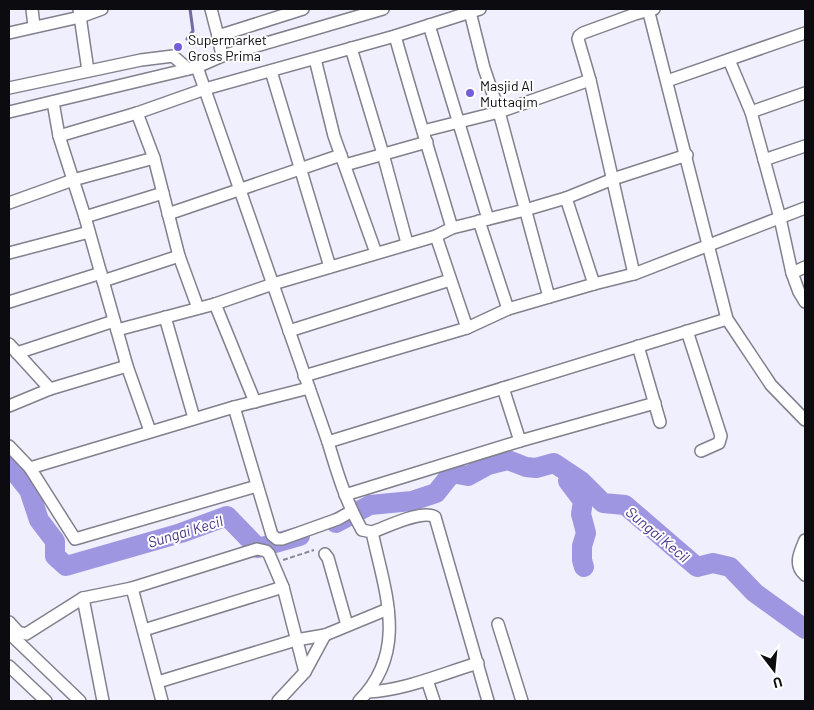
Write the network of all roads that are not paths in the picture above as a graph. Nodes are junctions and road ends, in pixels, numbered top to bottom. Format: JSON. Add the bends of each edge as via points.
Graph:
{"nodes":[{"id":1,"x":32,"y":9,"type":"edge"},
{"id":2,"x":102,"y":9,"type":"edge"},
{"id":3,"x":211,"y":9,"type":"edge"},
{"id":4,"x":303,"y":9,"type":"edge"},
{"id":5,"x":384,"y":9,"type":"edge"},
{"id":6,"x":650,"y":9,"type":"edge"},
{"id":7,"x":475,"y":10,"type":"edge"},
{"id":8,"x":634,"y":11,"type":"edge"},
{"id":9,"x":79,"y":13,"type":"edge"},
{"id":10,"x":429,"y":25,"type":"junction"},
{"id":11,"x":34,"y":26,"type":"junction"},
{"id":12,"x":9,"y":33,"type":"edge"},
{"id":13,"x":805,"y":34,"type":"edge"},
{"id":14,"x":218,"y":36,"type":"junction"},
{"id":15,"x":395,"y":36,"type":"junction"},
{"id":16,"x":351,"y":48,"type":"junction"},
{"id":17,"x":222,"y":56,"type":"junction"},
{"id":18,"x":315,"y":59,"type":"junction"},
{"id":19,"x":730,"y":60,"type":"junction"},
{"id":20,"x":192,"y":68,"type":"junction"},
{"id":21,"x":88,"y":71,"type":"junction"},
{"id":22,"x":271,"y":71,"type":"junction"},
{"id":23,"x":590,"y":80,"type":"junction"},
{"id":24,"x":667,"y":81,"type":"junction"},
{"id":25,"x":9,"y":88,"type":"edge"},
{"id":26,"x":205,"y":89,"type":"junction"},
{"id":27,"x":805,"y":93,"type":"edge"},
{"id":28,"x":52,"y":102,"type":"junction"},
{"id":29,"x":9,"y":112,"type":"edge"},
{"id":30,"x":499,"y":112,"type":"junction"},
{"id":31,"x":751,"y":112,"type":"junction"},
{"id":32,"x":137,"y":113,"type":"junction"},
{"id":33,"x":459,"y":122,"type":"junction"},
{"id":34,"x":59,"y":136,"type":"junction"},
{"id":35,"x":425,"y":136,"type":"junction"},
{"id":36,"x":805,"y":146,"type":"edge"},
{"id":37,"x":383,"y":154,"type":"junction"},
{"id":38,"x":687,"y":155,"type":"junction"},
{"id":39,"x":154,"y":158,"type":"junction"},
{"id":40,"x":343,"y":160,"type":"junction"},
{"id":41,"x":764,"y":160,"type":"junction"},
{"id":42,"x":301,"y":168,"type":"junction"},
{"id":43,"x":613,"y":179,"type":"junction"},
{"id":44,"x":73,"y":180,"type":"junction"},
{"id":45,"x":239,"y":189,"type":"junction"},
{"id":46,"x":163,"y":193,"type":"junction"},
{"id":47,"x":566,"y":198,"type":"junction"},
{"id":48,"x":9,"y":203,"type":"edge"},
{"id":49,"x":805,"y":208,"type":"edge"},
{"id":50,"x":525,"y":210,"type":"junction"},
{"id":51,"x":168,"y":214,"type":"junction"},
{"id":52,"x":85,"y":217,"type":"junction"},
{"id":53,"x":780,"y":218,"type":"junction"},
{"id":54,"x":483,"y":220,"type":"junction"},
{"id":55,"x":452,"y":228,"type":"junction"},
{"id":56,"x":89,"y":232,"type":"junction"},
{"id":57,"x":436,"y":236,"type":"junction"},
{"id":58,"x":407,"y":244,"type":"junction"},
{"id":59,"x":709,"y":246,"type":"junction"},
{"id":60,"x":9,"y":253,"type":"edge"},
{"id":61,"x":376,"y":253,"type":"junction"},
{"id":62,"x":179,"y":256,"type":"junction"},
{"id":63,"x":330,"y":267,"type":"junction"},
{"id":64,"x":805,"y":267,"type":"edge"},
{"id":65,"x":792,"y":273,"type":"junction"},
{"id":66,"x":634,"y":274,"type":"junction"},
{"id":67,"x":102,"y":277,"type":"junction"},
{"id":68,"x":450,"y":280,"type":"junction"},
{"id":69,"x":273,"y":284,"type":"junction"},
{"id":70,"x":594,"y":284,"type":"junction"},
{"id":71,"x":549,"y":297,"type":"junction"},
{"id":72,"x":9,"y":300,"type":"edge"},
{"id":73,"x":805,"y":302,"type":"edge"},
{"id":74,"x":215,"y":304,"type":"junction"},
{"id":75,"x":198,"y":308,"type":"junction"},
{"id":76,"x":508,"y":309,"type":"junction"},
{"id":77,"x":164,"y":317,"type":"junction"},
{"id":78,"x":727,"y":319,"type":"junction"},
{"id":79,"x":116,"y":325,"type":"junction"},
{"id":80,"x":466,"y":328,"type":"junction"},
{"id":81,"x":289,"y":331,"type":"junction"},
{"id":82,"x":687,"y":331,"type":"junction"},
{"id":83,"x":9,"y":344,"type":"edge"},
{"id":84,"x":638,"y":346,"type":"junction"},
{"id":85,"x":17,"y":353,"type":"junction"},
{"id":86,"x":127,"y":366,"type":"junction"},
{"id":87,"x":304,"y":376,"type":"junction"},
{"id":88,"x":309,"y":388,"type":"junction"},
{"id":89,"x":503,"y":388,"type":"junction"},
{"id":90,"x":50,"y":389,"type":"junction"},
{"id":91,"x":255,"y":402,"type":"junction"},
{"id":92,"x":655,"y":403,"type":"junction"},
{"id":93,"x":9,"y":406,"type":"edge"},
{"id":94,"x":234,"y":407,"type":"junction"},
{"id":95,"x":194,"y":418,"type":"junction"},
{"id":96,"x":805,"y":420,"type":"edge"},
{"id":97,"x":660,"y":422,"type":"dead end"},
{"id":98,"x":150,"y":431,"type":"junction"},
{"id":99,"x":520,"y":441,"type":"junction"},
{"id":100,"x":328,"y":442,"type":"junction"},
{"id":101,"x":9,"y":446,"type":"edge"},
{"id":102,"x":700,"y":450,"type":"dead end"},
{"id":103,"x":30,"y":468,"type":"junction"},
{"id":104,"x":257,"y":486,"type":"junction"},
{"id":105,"x":345,"y":495,"type":"junction"},
{"id":106,"x":352,"y":512,"type":"junction"},
{"id":107,"x":367,"y":531,"type":"junction"},
{"id":108,"x":805,"y":540,"type":"edge"},
{"id":109,"x":325,"y":554,"type":"road end"},
{"id":110,"x":805,"y":575,"type":"edge"},
{"id":111,"x":283,"y":587,"type":"junction"},
{"id":112,"x":132,"y":588,"type":"junction"},
{"id":113,"x":83,"y":598,"type":"junction"},
{"id":114,"x":388,"y":609,"type":"junction"},
{"id":115,"x":9,"y":622,"type":"edge"},
{"id":116,"x":498,"y":624,"type":"dead end"},
{"id":117,"x":347,"y":625,"type":"junction"},
{"id":118,"x":144,"y":630,"type":"junction"},
{"id":119,"x":9,"y":633,"type":"edge"},
{"id":120,"x":325,"y":635,"type":"junction"},
{"id":121,"x":296,"y":640,"type":"junction"},
{"id":122,"x":478,"y":663,"type":"junction"},
{"id":123,"x":9,"y":666,"type":"edge"},
{"id":124,"x":305,"y":672,"type":"junction"},
{"id":125,"x":427,"y":680,"type":"junction"},
{"id":126,"x":158,"y":682,"type":"junction"},
{"id":127,"x":368,"y":692,"type":"junction"},
{"id":128,"x":383,"y":696,"type":"edge"},
{"id":129,"x":46,"y":701,"type":"edge"},
{"id":130,"x":80,"y":701,"type":"edge"},
{"id":131,"x":104,"y":701,"type":"edge"},
{"id":132,"x":162,"y":701,"type":"edge"},
{"id":133,"x":278,"y":701,"type":"edge"},
{"id":134,"x":359,"y":701,"type":"edge"},
{"id":135,"x":434,"y":701,"type":"edge"},
{"id":136,"x":488,"y":701,"type":"edge"},
{"id":137,"x":522,"y":701,"type":"edge"}],
"edges":[{"from":1,"to":11,"type":"street"},
{"from":2,"to":9,"type":"street"},
{"from":3,"to":14,"type":"street"},
{"from":4,"to":14,"type":"street"},
{"from":5,"to":17,"type":"street"},
{"from":6,"to":8,"type":"street"},
{"from":6,"to":24,"type":"street"},
{"from":7,"to":10,"type":"street"},
{"from":7,"to":30,"type":"street","via":[[484,68]]},
{"from":8,"to":23,"type":"street","via":[[579,36]]},
{"from":9,"to":11,"type":"street"},
{"from":9,"to":21,"type":"street"},
{"from":10,"to":15,"type":"street"},
{"from":10,"to":33,"type":"street"},
{"from":11,"to":12,"type":"street"},
{"from":13,"to":19,"type":"street"},
{"from":14,"to":17,"type":"street"},
{"from":15,"to":16,"type":"street"},
{"from":15,"to":35,"type":"street"},
{"from":16,"to":18,"type":"street"},
{"from":16,"to":37,"type":"street"},
{"from":17,"to":20,"type":"street"},
{"from":18,"to":22,"type":"street"},
{"from":18,"to":40,"type":"street"},
{"from":19,"to":24,"type":"street"},
{"from":19,"to":31,"type":"street"},
{"from":20,"to":21,"type":"street","via":[[173,56]]},
{"from":20,"to":26,"type":"street"},
{"from":20,"to":28,"type":"street"},
{"from":21,"to":25,"type":"street"},
{"from":22,"to":26,"type":"street"},
{"from":22,"to":42,"type":"street"},
{"from":23,"to":30,"type":"street"},
{"from":23,"to":43,"type":"street"},
{"from":24,"to":38,"type":"street"},
{"from":26,"to":32,"type":"street"},
{"from":26,"to":45,"type":"street"},
{"from":27,"to":31,"type":"street"},
{"from":28,"to":29,"type":"street"},
{"from":28,"to":34,"type":"street"},
{"from":30,"to":33,"type":"street"},
{"from":30,"to":50,"type":"street"},
{"from":31,"to":41,"type":"street"},
{"from":32,"to":34,"type":"street"},
{"from":32,"to":39,"type":"street"},
{"from":33,"to":35,"type":"street"},
{"from":33,"to":54,"type":"street"},
{"from":34,"to":44,"type":"street"},
{"from":35,"to":37,"type":"street"},
{"from":35,"to":55,"type":"street"},
{"from":36,"to":41,"type":"street"},
{"from":37,"to":40,"type":"street"},
{"from":37,"to":58,"type":"street"},
{"from":38,"to":43,"type":"street"},
{"from":38,"to":59,"type":"street"},
{"from":39,"to":44,"type":"street"},
{"from":39,"to":46,"type":"street"},
{"from":40,"to":42,"type":"street"},
{"from":40,"to":61,"type":"street"},
{"from":41,"to":53,"type":"street"},
{"from":42,"to":45,"type":"street"},
{"from":42,"to":63,"type":"street"},
{"from":43,"to":47,"type":"street"},
{"from":43,"to":66,"type":"street"},
{"from":44,"to":48,"type":"street"},
{"from":44,"to":52,"type":"street"},
{"from":45,"to":51,"type":"street"},
{"from":45,"to":69,"type":"street"},
{"from":46,"to":51,"type":"street"},
{"from":46,"to":52,"type":"street"},
{"from":47,"to":50,"type":"street"},
{"from":47,"to":70,"type":"street"},
{"from":49,"to":53,"type":"street"},
{"from":50,"to":54,"type":"street"},
{"from":50,"to":71,"type":"street"},
{"from":51,"to":62,"type":"street"},
{"from":52,"to":56,"type":"street"},
{"from":53,"to":59,"type":"street"},
{"from":53,"to":65,"type":"street"},
{"from":54,"to":55,"type":"street"},
{"from":54,"to":76,"type":"street"},
{"from":55,"to":57,"type":"street"},
{"from":56,"to":60,"type":"street"},
{"from":56,"to":67,"type":"street"},
{"from":57,"to":58,"type":"street"},
{"from":57,"to":68,"type":"street"},
{"from":58,"to":61,"type":"street"},
{"from":59,"to":66,"type":"street"},
{"from":59,"to":78,"type":"street"},
{"from":61,"to":63,"type":"street"},
{"from":62,"to":67,"type":"street"},
{"from":62,"to":75,"type":"street"},
{"from":63,"to":69,"type":"street"},
{"from":64,"to":65,"type":"street"},
{"from":65,"to":73,"type":"street"},
{"from":66,"to":70,"type":"street"},
{"from":67,"to":72,"type":"street"},
{"from":67,"to":79,"type":"street"},
{"from":68,"to":80,"type":"street"},
{"from":68,"to":81,"type":"street"},
{"from":69,"to":74,"type":"street"},
{"from":69,"to":81,"type":"street"},
{"from":70,"to":71,"type":"street"},
{"from":71,"to":76,"type":"street"},
{"from":74,"to":75,"type":"street"},
{"from":74,"to":91,"type":"street"},
{"from":75,"to":77,"type":"street"},
{"from":76,"to":80,"type":"street"},
{"from":77,"to":79,"type":"street"},
{"from":77,"to":95,"type":"street"},
{"from":78,"to":82,"type":"street"},
{"from":78,"to":96,"type":"street","via":[[771,385]]},
{"from":79,"to":85,"type":"street"},
{"from":79,"to":86,"type":"street"},
{"from":80,"to":87,"type":"street"},
{"from":81,"to":87,"type":"street"},
{"from":82,"to":84,"type":"street"},
{"from":82,"to":102,"type":"street","via":[[721,436],[716,446]]},
{"from":83,"to":85,"type":"street"},
{"from":84,"to":89,"type":"street"},
{"from":84,"to":92,"type":"street"},
{"from":85,"to":90,"type":"street"},
{"from":86,"to":90,"type":"street"},
{"from":86,"to":98,"type":"street"},
{"from":87,"to":88,"type":"street"},
{"from":88,"to":91,"type":"street"},
{"from":88,"to":100,"type":"street"},
{"from":89,"to":99,"type":"street"},
{"from":89,"to":100,"type":"street"},
{"from":90,"to":93,"type":"street"},
{"from":91,"to":94,"type":"street"},
{"from":92,"to":97,"type":"street"},
{"from":92,"to":99,"type":"street"},
{"from":94,"to":95,"type":"street"},
{"from":94,"to":104,"type":"street"},
{"from":95,"to":98,"type":"street"},
{"from":98,"to":103,"type":"street"},
{"from":99,"to":105,"type":"street"},
{"from":100,"to":105,"type":"street"},
{"from":101,"to":103,"type":"street"},
{"from":103,"to":104,"type":"street","via":[[75,539]]},
{"from":104,"to":106,"type":"street","via":[[276,539]]},
{"from":105,"to":106,"type":"street"},
{"from":106,"to":107,"type":"street"},
{"from":107,"to":114,"type":"street"},
{"from":107,"to":122,"type":"street","via":[[419,515],[435,517]]},
{"from":108,"to":110,"type":"street","via":[[798,565]]},
{"from":109,"to":117,"type":"street"},
{"from":111,"to":112,"type":"street","via":[[266,551],[253,550]]},
{"from":111,"to":118,"type":"street"},
{"from":111,"to":121,"type":"street"},
{"from":112,"to":113,"type":"street"},
{"from":112,"to":118,"type":"street"},
{"from":113,"to":115,"type":"street","via":[[26,634],[18,632]]},
{"from":113,"to":131,"type":"street"},
{"from":114,"to":117,"type":"street"},
{"from":114,"to":127,"type":"street","via":[[390,636],[385,662]]},
{"from":116,"to":137,"type":"street"},
{"from":117,"to":120,"type":"street"},
{"from":118,"to":126,"type":"street"},
{"from":119,"to":130,"type":"street"},
{"from":120,"to":121,"type":"street"},
{"from":120,"to":124,"type":"street"},
{"from":121,"to":124,"type":"street"},
{"from":121,"to":126,"type":"street"},
{"from":122,"to":125,"type":"street"},
{"from":122,"to":136,"type":"street"},
{"from":123,"to":129,"type":"street"},
{"from":124,"to":133,"type":"street"},
{"from":125,"to":128,"type":"street"},
{"from":125,"to":135,"type":"street"},
{"from":126,"to":132,"type":"street"},
{"from":127,"to":128,"type":"street"},
{"from":127,"to":134,"type":"street"}]}
